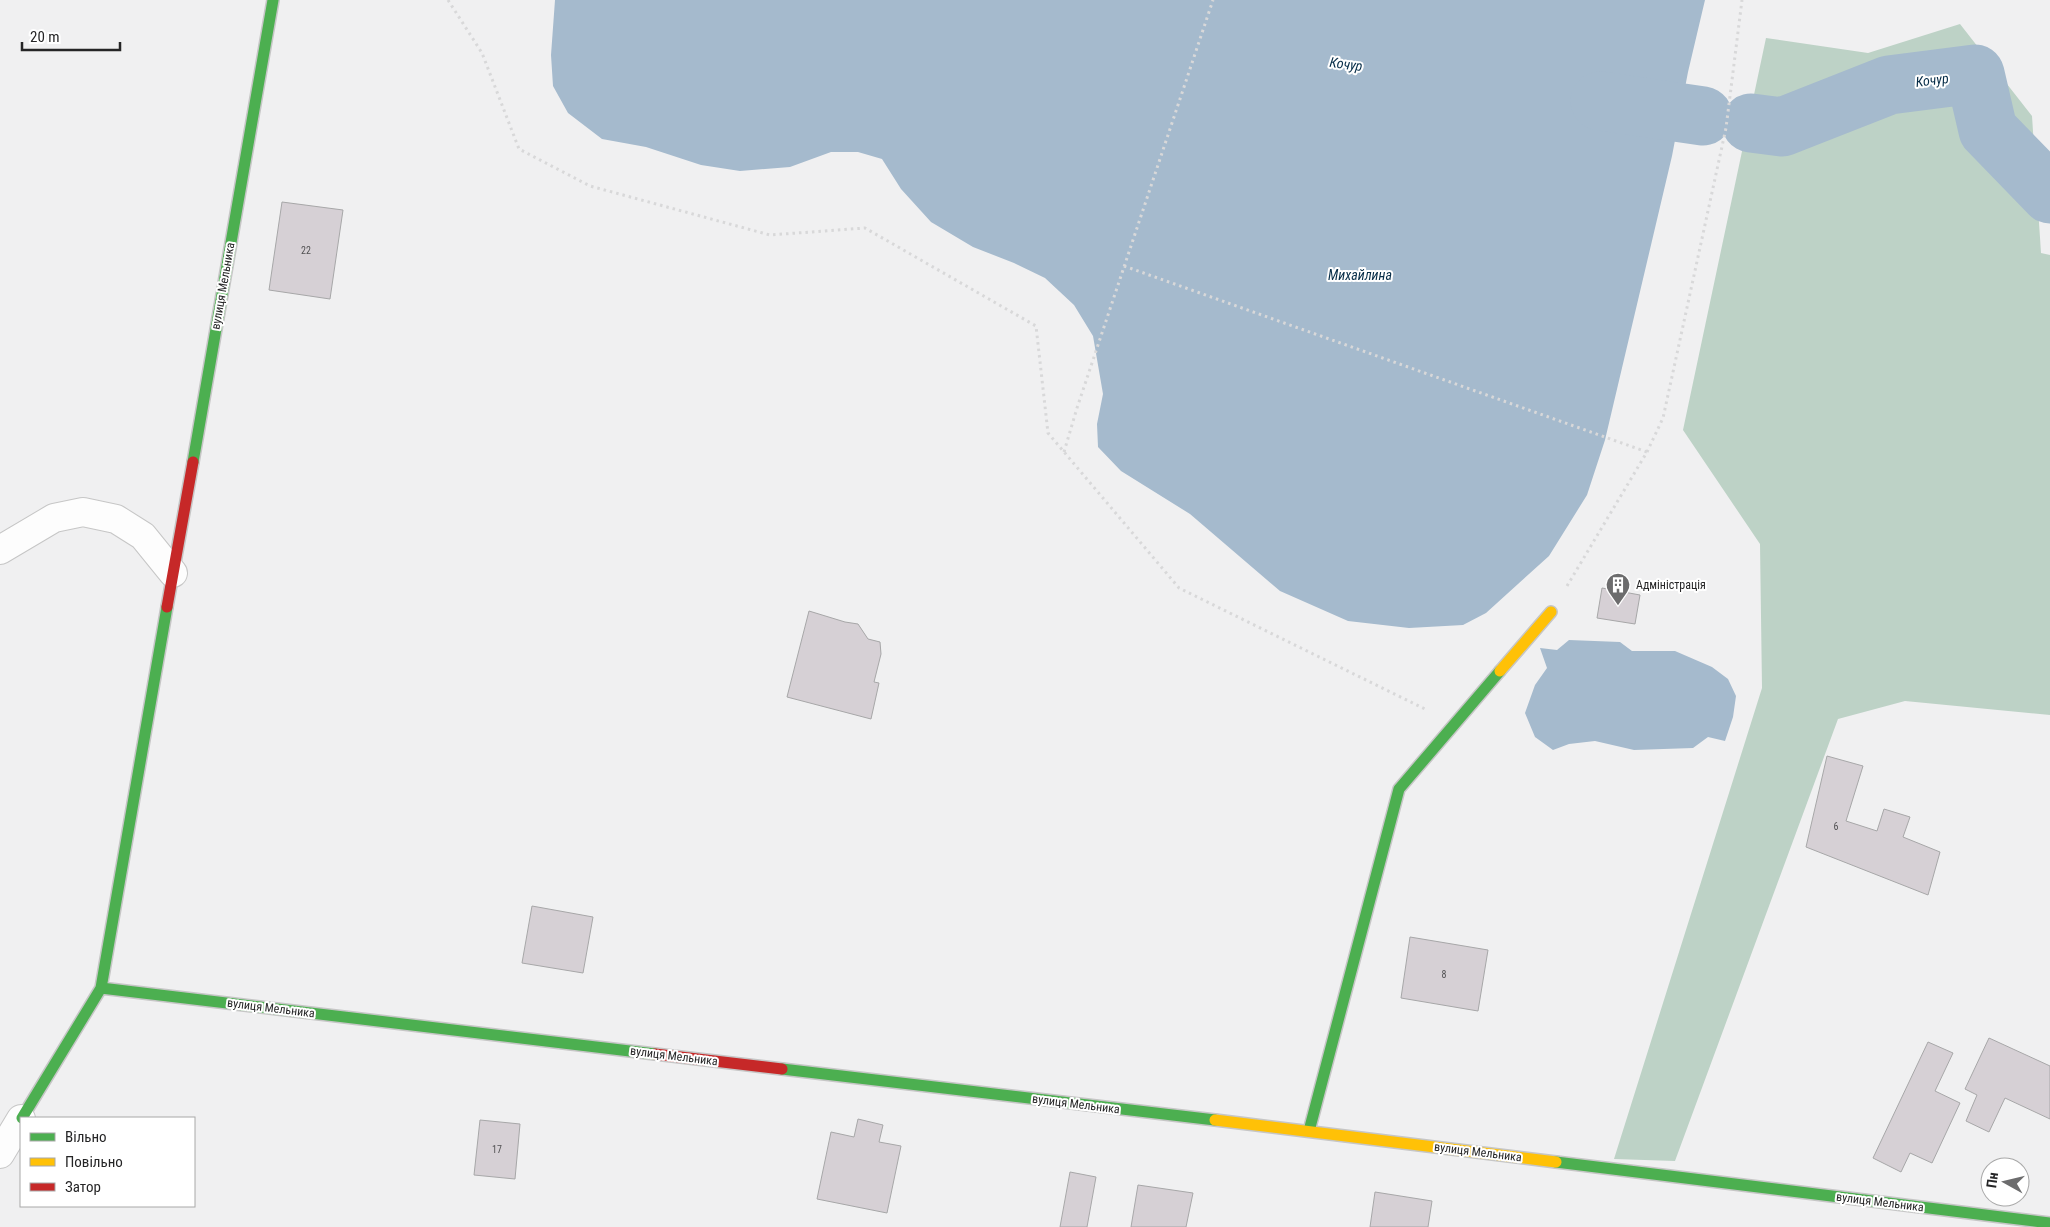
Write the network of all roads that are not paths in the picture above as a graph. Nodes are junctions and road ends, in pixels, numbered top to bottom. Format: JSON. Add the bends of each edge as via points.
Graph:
{"nodes":[{"id":1,"x":273,"y":0,"type":"edge"},
{"id":2,"x":0,"y":550,"type":"edge"},
{"id":3,"x":173,"y":573,"type":"junction"},
{"id":4,"x":1551,"y":612,"type":"road end"},
{"id":5,"x":101,"y":988,"type":"junction"},
{"id":6,"x":23,"y":1117,"type":"edge"},
{"id":7,"x":20,"y":1122,"type":"edge"},
{"id":8,"x":1309,"y":1131,"type":"junction"},
{"id":9,"x":0,"y":1154,"type":"edge"},
{"id":10,"x":2050,"y":1223,"type":"edge"}],
"edges":[{"from":1,"to":3,"type":"street","name":"вулиця Мельника"},
{"from":2,"to":3,"type":"street","via":[[54,518],[83,512],[116,519],[143,536]]},
{"from":3,"to":5,"type":"street","name":"вулиця Мельника"},
{"from":4,"to":8,"type":"street","via":[[1399,789]]},
{"from":5,"to":6,"type":"street","name":"вулиця Мельника"},
{"from":5,"to":8,"type":"street","name":"вулиця Мельника"},
{"from":7,"to":9,"type":"street","name":"вулиця Мельника"},
{"from":8,"to":10,"type":"street","name":"вулиця Мельника"}]}
